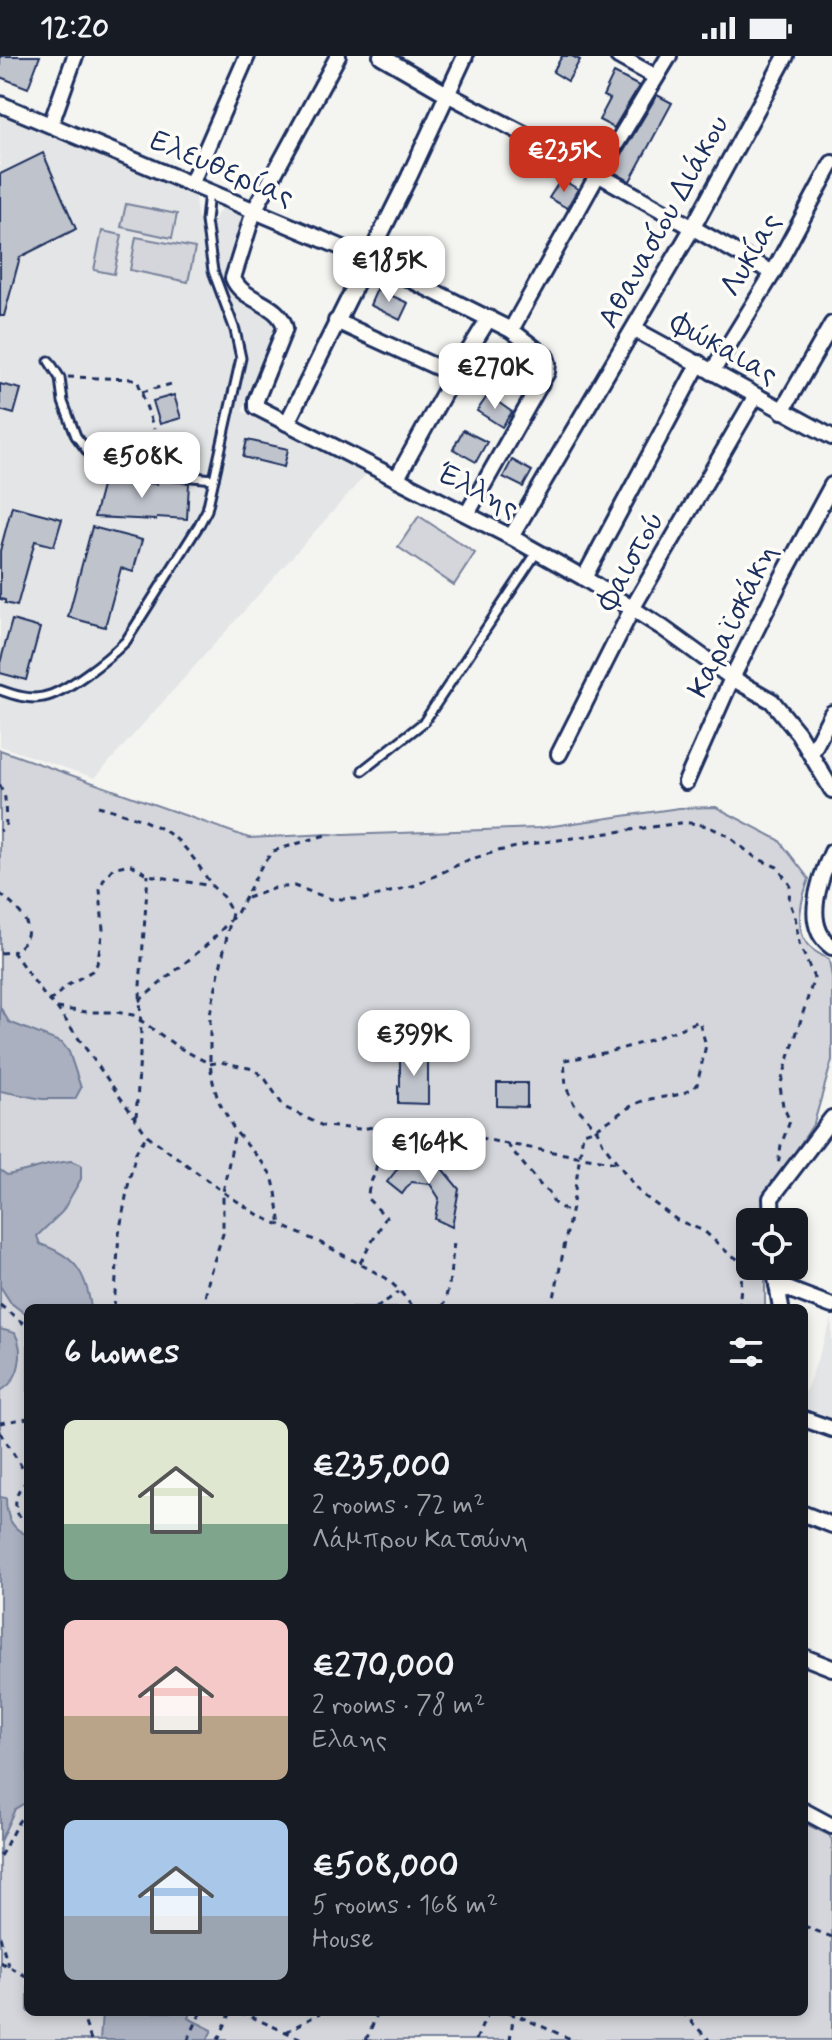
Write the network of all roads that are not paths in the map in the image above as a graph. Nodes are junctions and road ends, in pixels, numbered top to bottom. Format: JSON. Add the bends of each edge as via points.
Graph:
{"nodes":[{"id":1,"x":75,"y":56,"type":"edge"},
{"id":2,"x":247,"y":56,"type":"edge"},
{"id":3,"x":338,"y":56,"type":"edge"},
{"id":4,"x":381,"y":56,"type":"edge"},
{"id":5,"x":465,"y":56,"type":"edge"},
{"id":6,"x":618,"y":56,"type":"edge"},
{"id":7,"x":669,"y":56,"type":"edge"},
{"id":8,"x":786,"y":56,"type":"edge"},
{"id":9,"x":656,"y":77,"type":"junction"},
{"id":10,"x":447,"y":94,"type":"junction"},
{"id":11,"x":0,"y":104,"type":"edge"},
{"id":12,"x":51,"y":124,"type":"junction"},
{"id":13,"x":832,"y":163,"type":"edge"},
{"id":14,"x":598,"y":174,"type":"junction"},
{"id":15,"x":191,"y":184,"type":"junction"},
{"id":16,"x":209,"y":192,"type":"junction"},
{"id":17,"x":254,"y":211,"type":"junction"},
{"id":18,"x":693,"y":227,"type":"junction"},
{"id":19,"x":367,"y":258,"type":"junction"},
{"id":20,"x":773,"y":273,"type":"junction"},
{"id":21,"x":489,"y":318,"type":"junction"},
{"id":22,"x":336,"y":321,"type":"junction"},
{"id":23,"x":832,"y":324,"type":"edge"},
{"id":24,"x":634,"y":329,"type":"junction"},
{"id":25,"x":511,"y":330,"type":"junction"},
{"id":26,"x":49,"y":361,"type":"dead end"},
{"id":27,"x":699,"y":363,"type":"junction"},
{"id":28,"x":712,"y":372,"type":"junction"},
{"id":29,"x":454,"y":375,"type":"junction"},
{"id":30,"x":755,"y":397,"type":"junction"},
{"id":31,"x":782,"y":411,"type":"junction"},
{"id":32,"x":287,"y":423,"type":"junction"},
{"id":33,"x":832,"y":437,"type":"edge"},
{"id":34,"x":397,"y":478,"type":"junction"},
{"id":35,"x":214,"y":479,"type":"junction"},
{"id":36,"x":832,"y":485,"type":"edge"},
{"id":37,"x":467,"y":514,"type":"junction"},
{"id":38,"x":511,"y":537,"type":"junction"},
{"id":39,"x":537,"y":552,"type":"junction"},
{"id":40,"x":584,"y":578,"type":"junction"},
{"id":41,"x":632,"y":609,"type":"junction"},
{"id":42,"x":732,"y":678,"type":"junction"},
{"id":43,"x":0,"y":690,"type":"edge"},
{"id":44,"x":832,"y":713,"type":"edge"},
{"id":45,"x":559,"y":754,"type":"dead end"},
{"id":46,"x":811,"y":754,"type":"junction"},
{"id":47,"x":363,"y":770,"type":"dead end"},
{"id":48,"x":686,"y":782,"type":"dead end"},
{"id":49,"x":832,"y":790,"type":"edge"},
{"id":50,"x":832,"y":852,"type":"edge"},
{"id":51,"x":832,"y":947,"type":"edge"},
{"id":52,"x":832,"y":1118,"type":"edge"},
{"id":53,"x":826,"y":1137,"type":"edge"},
{"id":54,"x":771,"y":1208,"type":"edge"},
{"id":55,"x":776,"y":1280,"type":"edge"},
{"id":56,"x":777,"y":1285,"type":"junction"},
{"id":57,"x":780,"y":1304,"type":"edge"},
{"id":58,"x":832,"y":1306,"type":"edge"},
{"id":59,"x":808,"y":1420,"type":"edge"},
{"id":60,"x":832,"y":1429,"type":"edge"},
{"id":61,"x":808,"y":1516,"type":"edge"},
{"id":62,"x":832,"y":1525,"type":"edge"},
{"id":63,"x":808,"y":1659,"type":"edge"},
{"id":64,"x":832,"y":1668,"type":"edge"},
{"id":65,"x":808,"y":1813,"type":"edge"},
{"id":66,"x":831,"y":1822,"type":"edge"}],
"edges":[{"from":1,"to":12,"type":"street"},
{"from":2,"to":15,"type":"street"},
{"from":3,"to":17,"type":"street"},
{"from":4,"to":10,"type":"street"},
{"from":5,"to":10,"type":"street"},
{"from":6,"to":9,"type":"street"},
{"from":7,"to":9,"type":"street"},
{"from":8,"to":18,"type":"street","name":"Αθανασίου Διάκου"},
{"from":9,"to":14,"type":"street"},
{"from":10,"to":14,"type":"street"},
{"from":10,"to":19,"type":"street"},
{"from":11,"to":12,"type":"street","name":"Ελευθερίας"},
{"from":12,"to":15,"type":"street","name":"Ελευθερίας"},
{"from":13,"to":20,"type":"street","name":"Λυκίας"},
{"from":14,"to":18,"type":"street"},
{"from":14,"to":25,"type":"street"},
{"from":15,"to":16,"type":"street","name":"Ελευθερίας"},
{"from":16,"to":17,"type":"street","name":"Ελευθερίας"},
{"from":16,"to":35,"type":"lane","via":[[206,221],[213,271],[241,358]]},
{"from":17,"to":19,"type":"street","name":"Ελευθερίας"},
{"from":17,"to":32,"type":"street","name":"Έλλης","via":[[233,278],[242,291],[283,320],[283,336],[256,407]]},
{"from":18,"to":20,"type":"street"},
{"from":18,"to":24,"type":"street","name":"Αθανασίου Διάκου"},
{"from":19,"to":21,"type":"street","name":"Ελευθερίας"},
{"from":19,"to":22,"type":"street"},
{"from":20,"to":28,"type":"street","name":"Λυκίας"},
{"from":21,"to":25,"type":"street","name":"Ελευθερίας"},
{"from":21,"to":29,"type":"street"},
{"from":22,"to":29,"type":"street"},
{"from":22,"to":32,"type":"street"},
{"from":23,"to":31,"type":"street"},
{"from":24,"to":27,"type":"street","name":"Φώκαιας"},
{"from":24,"to":38,"type":"street","name":"Αθανασίου Διάκου"},
{"from":25,"to":37,"type":"street","name":"Ελευθερίας","via":[[546,357],[547,372]]},
{"from":26,"to":35,"type":"lane","via":[[60,378],[76,436],[95,461],[130,471]]},
{"from":27,"to":28,"type":"street","name":"Φώκαιας"},
{"from":27,"to":40,"type":"street"},
{"from":28,"to":30,"type":"street","name":"Φώκαιας"},
{"from":29,"to":34,"type":"street"},
{"from":30,"to":31,"type":"street","name":"Φώκαιας"},
{"from":30,"to":41,"type":"street","name":"Φαιστού"},
{"from":31,"to":33,"type":"street","name":"Φώκαιας"},
{"from":32,"to":34,"type":"street","name":"Έλλης"},
{"from":34,"to":37,"type":"street","name":"Έλλης"},
{"from":35,"to":43,"type":"lane","via":[[199,525],[112,655],[44,697]]},
{"from":36,"to":42,"type":"street","name":"Καραϊσκάκη"},
{"from":37,"to":38,"type":"street","name":"Έλλης"},
{"from":38,"to":39,"type":"street","name":"Έλλης"},
{"from":39,"to":40,"type":"street","name":"Έλλης"},
{"from":39,"to":47,"type":"lane","via":[[424,722]]},
{"from":40,"to":41,"type":"street","name":"Έλλης"},
{"from":41,"to":42,"type":"street","name":"Έλλης"},
{"from":41,"to":45,"type":"street","name":"Φαιστού"},
{"from":42,"to":46,"type":"street","name":"Έλλης","via":[[772,701]]},
{"from":42,"to":48,"type":"street","name":"Καραϊσκάκη"},
{"from":44,"to":46,"type":"street"},
{"from":46,"to":49,"type":"street","name":"Έλλης"},
{"from":50,"to":51,"type":"street","via":[[816,899],[816,925]]},
{"from":52,"to":53,"type":"street"},
{"from":53,"to":54,"type":"street","via":[[771,1198]]},
{"from":55,"to":56,"type":"street"},
{"from":56,"to":57,"type":"street"},
{"from":56,"to":58,"type":"street"},
{"from":59,"to":60,"type":"street"},
{"from":61,"to":62,"type":"street"},
{"from":63,"to":64,"type":"street"},
{"from":65,"to":66,"type":"street"}]}
